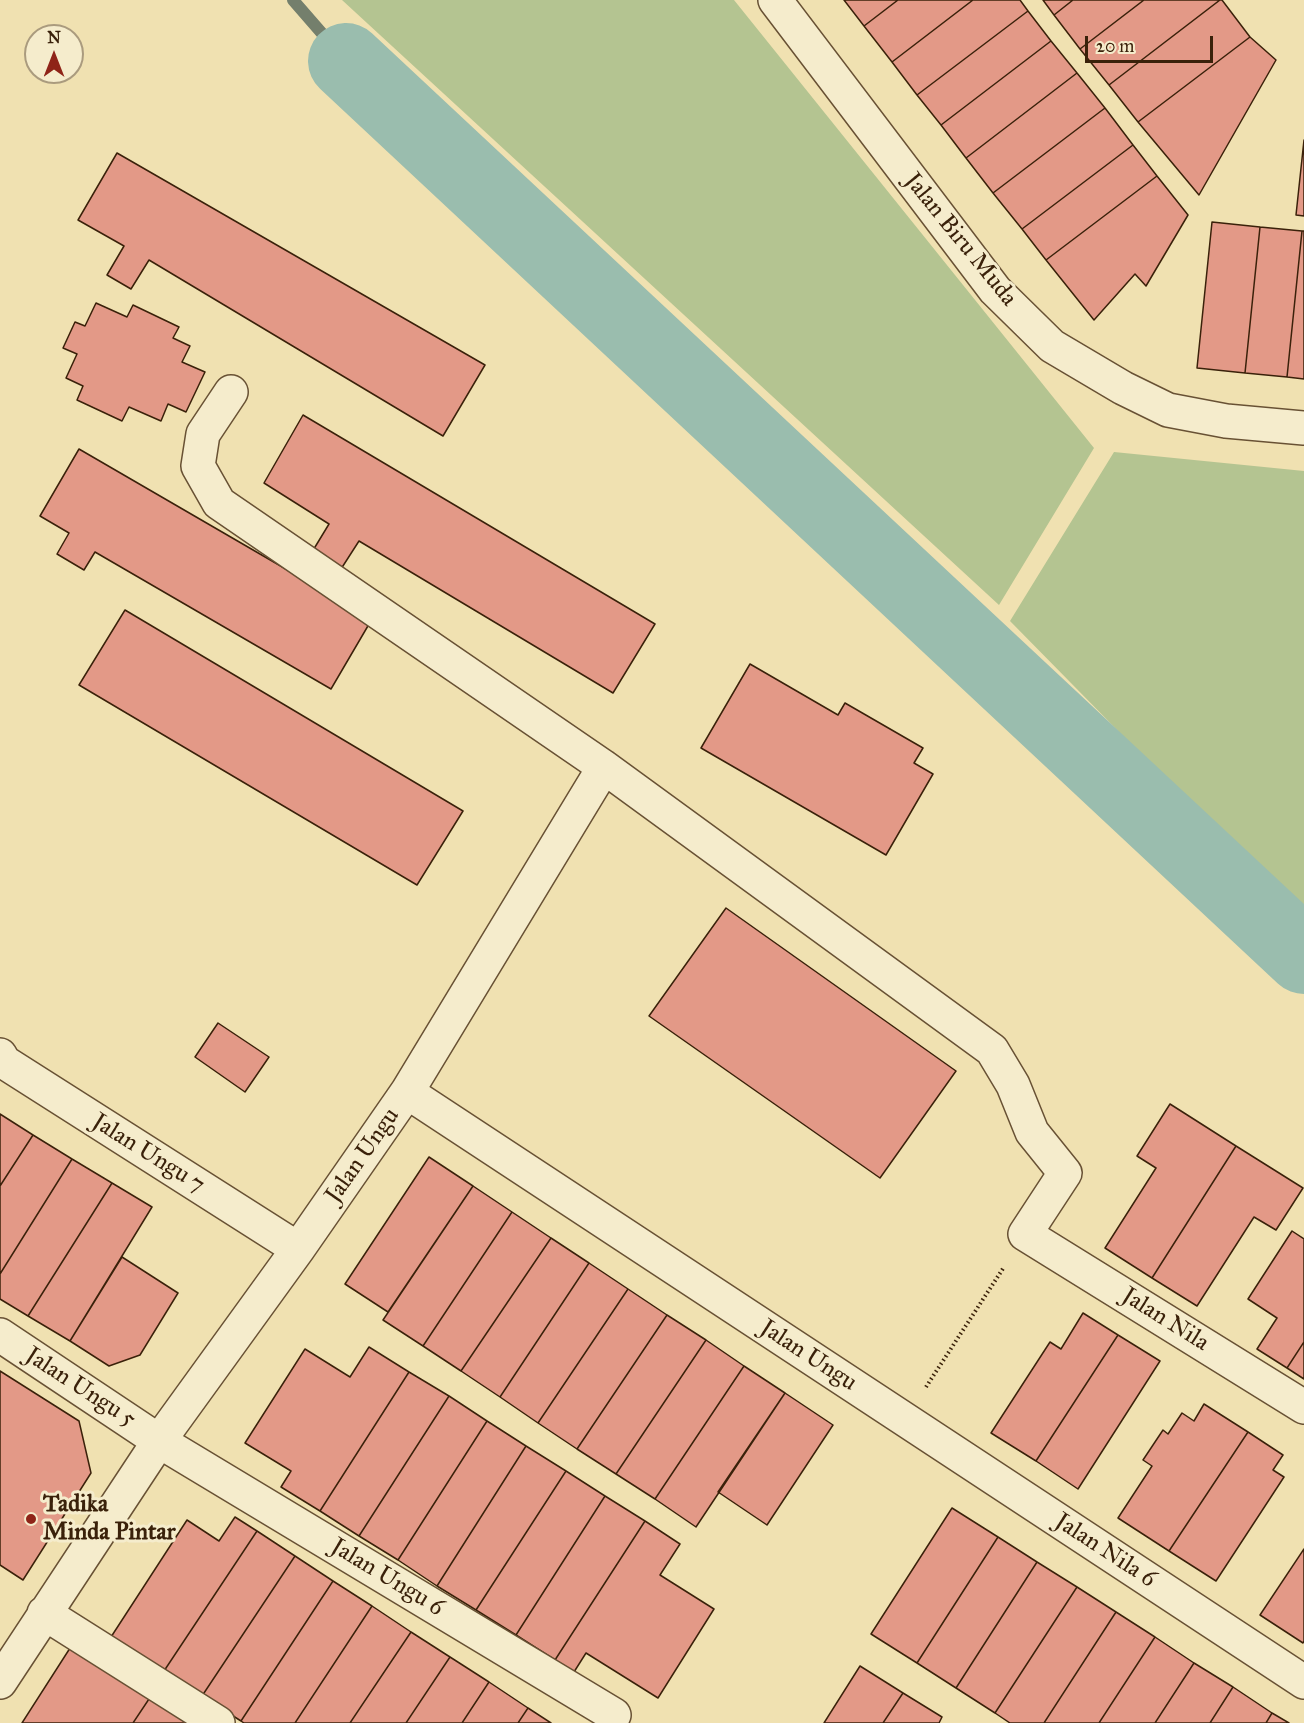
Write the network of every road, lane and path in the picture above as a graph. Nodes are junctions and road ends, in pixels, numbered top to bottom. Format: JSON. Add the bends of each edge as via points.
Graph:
{"nodes":[{"id":1,"x":775,"y":0,"type":"edge"},
{"id":2,"x":231,"y":392,"type":"dead end"},
{"id":3,"x":1304,"y":428,"type":"edge"},
{"id":4,"x":604,"y":766,"type":"junction"},
{"id":5,"x":0,"y":1055,"type":"edge"},
{"id":6,"x":407,"y":1092,"type":"junction"},
{"id":7,"x":1025,"y":1234,"type":"junction"},
{"id":8,"x":298,"y":1249,"type":"junction"},
{"id":9,"x":0,"y":1335,"type":"edge"},
{"id":10,"x":1304,"y":1407,"type":"edge"},
{"id":11,"x":905,"y":1420,"type":"junction"},
{"id":12,"x":159,"y":1441,"type":"junction"},
{"id":13,"x":44,"y":1613,"type":"junction"},
{"id":14,"x":0,"y":1682,"type":"edge"},
{"id":15,"x":1304,"y":1682,"type":"edge"},
{"id":16,"x":614,"y":1715,"type":"dead end"},
{"id":17,"x":218,"y":1723,"type":"edge"}],
"edges":[{"from":1,"to":3,"type":"street","name":"Jalan Biru Muda","via":[[995,290],[1052,346],[1168,410],[1226,421]]},
{"from":2,"to":4,"type":"street","via":[[203,434],[198,466],[219,502]]},
{"from":4,"to":6,"type":"street"},
{"from":4,"to":7,"type":"street","via":[[992,1050],[1013,1085],[1032,1132],[1065,1173]]},
{"from":5,"to":8,"type":"street","name":"Jalan Ungu 7","via":[[4,1062]]},
{"from":6,"to":8,"type":"street","name":"Jalan Ungu"},
{"from":6,"to":11,"type":"street","name":"Jalan Ungu"},
{"from":7,"to":10,"type":"street","name":"Jalan Nila"},
{"from":7,"to":11,"type":"path"},
{"from":8,"to":12,"type":"street","name":"Jalan Ungu"},
{"from":9,"to":12,"type":"street","name":"Jalan Ungu 5"},
{"from":11,"to":15,"type":"street","name":"Jalan Nila 6"},
{"from":12,"to":13,"type":"street","name":"Jalan Ungu"},
{"from":12,"to":16,"type":"street","name":"Jalan Ungu 6"},
{"from":13,"to":14,"type":"street","name":"Jalan Ungu"},
{"from":13,"to":17,"type":"street"}]}
